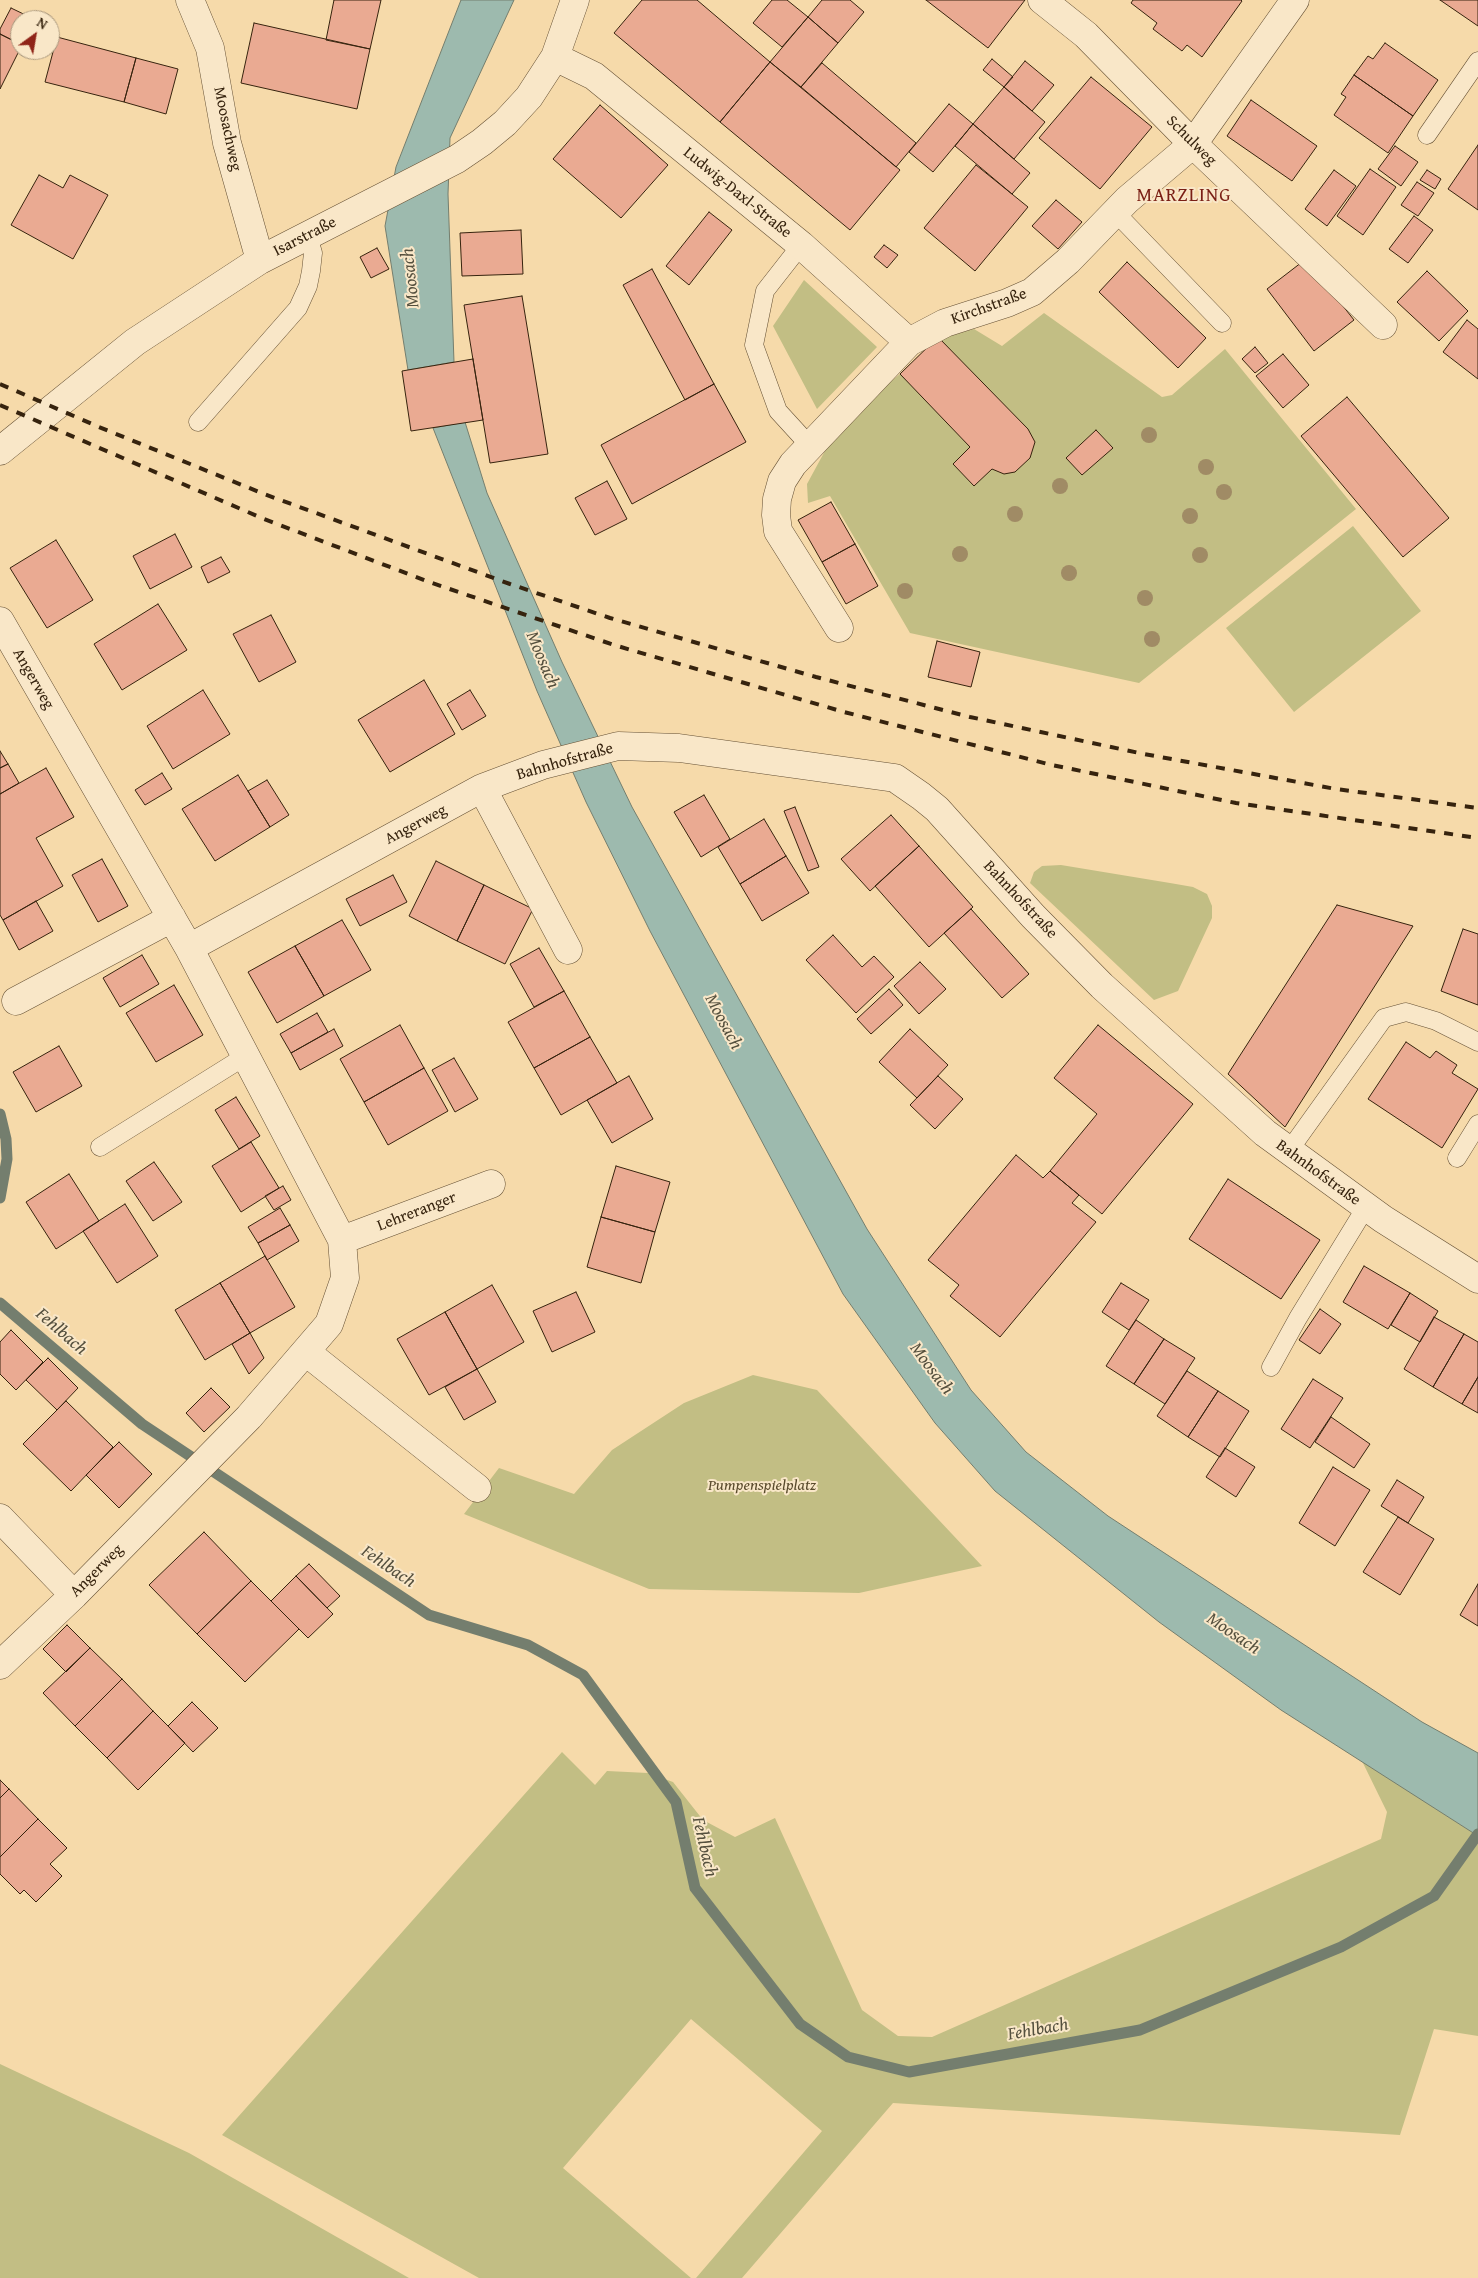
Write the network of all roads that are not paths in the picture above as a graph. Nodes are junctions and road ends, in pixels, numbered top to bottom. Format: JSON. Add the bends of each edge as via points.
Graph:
{"nodes":[{"id":1,"x":190,"y":0,"type":"edge"},
{"id":2,"x":575,"y":0,"type":"edge"},
{"id":3,"x":1042,"y":0,"type":"edge"},
{"id":4,"x":1295,"y":0,"type":"edge"},
{"id":5,"x":555,"y":57,"type":"junction"},
{"id":6,"x":1478,"y":61,"type":"edge"},
{"id":7,"x":1427,"y":135,"type":"dead end"},
{"id":8,"x":1193,"y":144,"type":"junction"},
{"id":9,"x":1115,"y":212,"type":"junction"},
{"id":10,"x":308,"y":236,"type":"junction"},
{"id":11,"x":801,"y":245,"type":"junction"},
{"id":12,"x":260,"y":260,"type":"junction"},
{"id":13,"x":1222,"y":323,"type":"dead end"},
{"id":14,"x":1383,"y":325,"type":"dead end"},
{"id":15,"x":909,"y":342,"type":"junction"},
{"id":16,"x":198,"y":422,"type":"dead end"},
{"id":17,"x":810,"y":446,"type":"junction"},
{"id":18,"x":0,"y":451,"type":"edge"},
{"id":19,"x":0,"y":622,"type":"edge"},
{"id":20,"x":839,"y":628,"type":"dead end"},
{"id":21,"x":482,"y":788,"type":"junction"},
{"id":22,"x":172,"y":918,"type":"junction"},
{"id":23,"x":189,"y":948,"type":"junction"},
{"id":24,"x":568,"y":950,"type":"dead end"},
{"id":25,"x":16,"y":1001,"type":"dead end"},
{"id":26,"x":1478,"y":1042,"type":"edge"},
{"id":27,"x":244,"y":1057,"type":"junction"},
{"id":28,"x":1478,"y":1124,"type":"edge"},
{"id":29,"x":100,"y":1147,"type":"dead end"},
{"id":30,"x":1288,"y":1152,"type":"junction"},
{"id":31,"x":1457,"y":1158,"type":"dead end"},
{"id":32,"x":492,"y":1184,"type":"dead end"},
{"id":33,"x":1366,"y":1207,"type":"junction"},
{"id":34,"x":342,"y":1240,"type":"junction"},
{"id":35,"x":1478,"y":1278,"type":"edge"},
{"id":36,"x":306,"y":1352,"type":"junction"},
{"id":37,"x":1271,"y":1367,"type":"dead end"},
{"id":38,"x":477,"y":1488,"type":"dead end"},
{"id":39,"x":0,"y":1518,"type":"edge"},
{"id":40,"x":74,"y":1595,"type":"junction"},
{"id":41,"x":0,"y":1665,"type":"edge"}],
"edges":[{"from":1,"to":12,"type":"street","name":"Moosachweg","via":[[210,48],[227,143]]},
{"from":2,"to":5,"type":"street","name":"Isarstraße"},
{"from":3,"to":8,"type":"street","name":"Schulweg","via":[[1086,35]]},
{"from":4,"to":8,"type":"street","name":"Kirchstraße"},
{"from":5,"to":10,"type":"street","name":"Isarstraße","via":[[528,96],[482,142],[457,159]]},
{"from":5,"to":11,"type":"street","name":"Ludwig-Daxl-Straße","via":[[594,76]]},
{"from":6,"to":7,"type":"lane"},
{"from":8,"to":9,"type":"street","name":"Kirchstraße"},
{"from":8,"to":14,"type":"street","name":"Schulweg"},
{"from":9,"to":13,"type":"lane"},
{"from":9,"to":15,"type":"street","name":"Kirchstraße","via":[[1063,266],[1032,292],[945,323]]},
{"from":10,"to":12,"type":"street","name":"Isarstraße"},
{"from":10,"to":16,"type":"lane","via":[[313,253],[311,271],[298,308]]},
{"from":11,"to":15,"type":"street","name":"Ludwig-Daxl-Straße"},
{"from":11,"to":17,"type":"lane","via":[[765,291],[754,345],[778,410]]},
{"from":12,"to":18,"type":"street","name":"Isarstraße","via":[[135,342]]},
{"from":15,"to":17,"type":"street","name":"Kirchstraße"},
{"from":17,"to":20,"type":"street","name":"Kirchstraße","via":[[782,481],[776,515],[778,531]]},
{"from":19,"to":22,"type":"street","name":"Angerweg"},
{"from":21,"to":23,"type":"street","name":"Angerweg"},
{"from":21,"to":24,"type":"street"},
{"from":21,"to":30,"type":"street","name":"Bahnhofstraße","via":[[543,765],[618,746],[679,748],[895,778],[937,809],[1033,916],[1102,986]]},
{"from":22,"to":23,"type":"street","name":"Angerweg"},
{"from":22,"to":25,"type":"street"},
{"from":23,"to":27,"type":"street","name":"Angerweg"},
{"from":26,"to":30,"type":"lane","via":[[1436,1021],[1406,1012],[1384,1018]]},
{"from":27,"to":29,"type":"lane"},
{"from":27,"to":34,"type":"street","name":"Angerweg"},
{"from":28,"to":31,"type":"lane"},
{"from":30,"to":33,"type":"street","name":"Bahnhofstraße"},
{"from":32,"to":34,"type":"street","name":"Lehreranger"},
{"from":33,"to":35,"type":"street","name":"Bahnhofstraße"},
{"from":33,"to":37,"type":"lane"},
{"from":34,"to":36,"type":"street","name":"Angerweg","via":[[345,1278],[337,1305],[329,1324]]},
{"from":36,"to":38,"type":"street"},
{"from":36,"to":40,"type":"street","name":"Angerweg","via":[[201,1468]]},
{"from":39,"to":40,"type":"street"},
{"from":40,"to":41,"type":"street","name":"Angerweg"}]}
